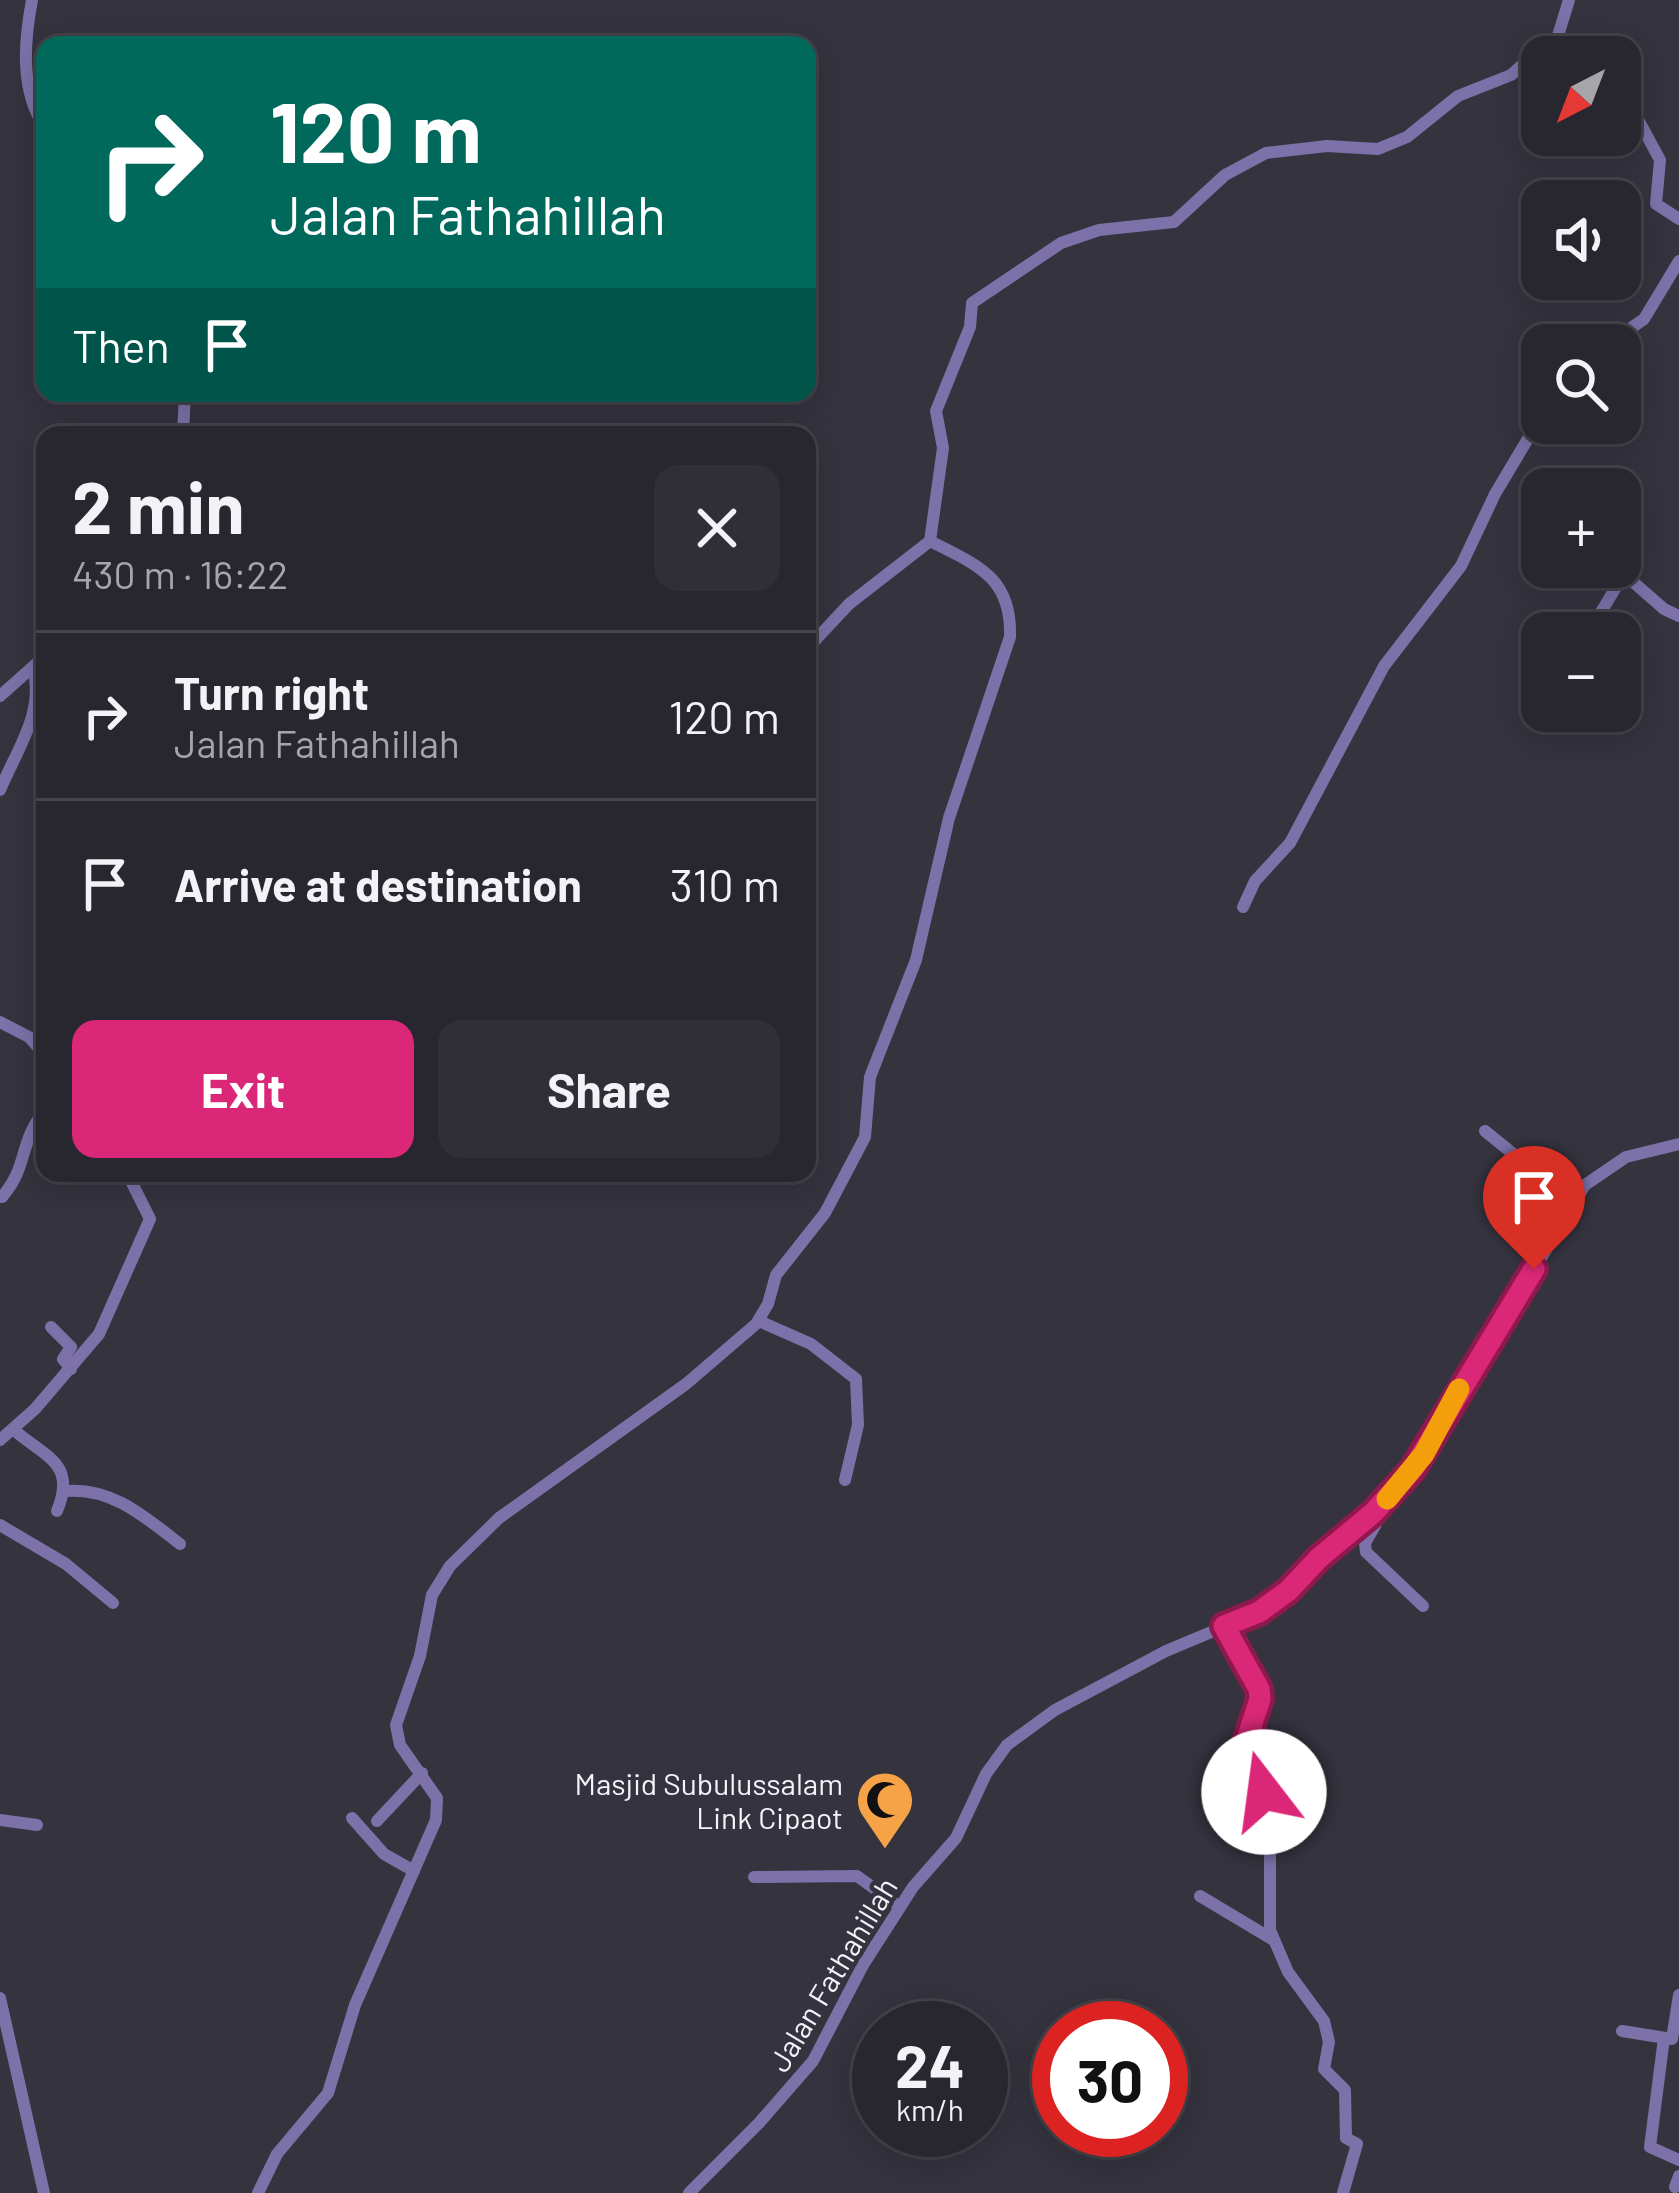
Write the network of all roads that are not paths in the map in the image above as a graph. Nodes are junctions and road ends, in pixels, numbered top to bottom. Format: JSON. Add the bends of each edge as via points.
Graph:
{"nodes":[{"id":1,"x":32,"y":0,"type":"edge"},
{"id":2,"x":1569,"y":0,"type":"edge"},
{"id":3,"x":1559,"y":36,"type":"edge"},
{"id":4,"x":1521,"y":65,"type":"edge"},
{"id":5,"x":36,"y":111,"type":"edge"},
{"id":6,"x":1641,"y":125,"type":"edge"},
{"id":7,"x":1679,"y":219,"type":"edge"},
{"id":8,"x":1679,"y":261,"type":"edge"},
{"id":9,"x":1637,"y":324,"type":"edge"},
{"id":10,"x":1525,"y":444,"type":"edge"},
{"id":11,"x":930,"y":541,"type":"junction"},
{"id":12,"x":1601,"y":612,"type":"edge"},
{"id":13,"x":1679,"y":616,"type":"edge"},
{"id":14,"x":816,"y":639,"type":"edge"},
{"id":15,"x":36,"y":664,"type":"edge"},
{"id":16,"x":33,"y":667,"type":"junction"},
{"id":17,"x":0,"y":696,"type":"edge"},
{"id":18,"x":0,"y":790,"type":"edge"},
{"id":19,"x":1244,"y":907,"type":"dead end"},
{"id":20,"x":0,"y":1022,"type":"edge"},
{"id":21,"x":36,"y":1045,"type":"edge"},
{"id":22,"x":36,"y":1123,"type":"edge"},
{"id":23,"x":1485,"y":1132,"type":"dead end"},
{"id":24,"x":1679,"y":1144,"type":"edge"},
{"id":25,"x":132,"y":1182,"type":"edge"},
{"id":26,"x":2,"y":1197,"type":"edge"},
{"id":27,"x":1566,"y":1212,"type":"junction"},
{"id":28,"x":759,"y":1321,"type":"junction"},
{"id":29,"x":50,"y":1328,"type":"dead end"},
{"id":30,"x":71,"y":1369,"type":"junction"},
{"id":31,"x":14,"y":1430,"type":"junction"},
{"id":32,"x":0,"y":1440,"type":"edge"},
{"id":33,"x":845,"y":1480,"type":"dead end"},
{"id":34,"x":66,"y":1491,"type":"junction"},
{"id":35,"x":57,"y":1510,"type":"dead end"},
{"id":36,"x":1373,"y":1513,"type":"junction"},
{"id":37,"x":0,"y":1526,"type":"edge"},
{"id":38,"x":180,"y":1544,"type":"dead end"},
{"id":39,"x":113,"y":1603,"type":"dead end"},
{"id":40,"x":1423,"y":1606,"type":"dead end"},
{"id":41,"x":1224,"y":1626,"type":"junction"},
{"id":42,"x":422,"y":1773,"type":"junction"},
{"id":43,"x":352,"y":1818,"type":"dead end"},
{"id":44,"x":0,"y":1820,"type":"edge"},
{"id":45,"x":377,"y":1821,"type":"dead end"},
{"id":46,"x":38,"y":1825,"type":"dead end"},
{"id":47,"x":414,"y":1870,"type":"junction"},
{"id":48,"x":754,"y":1877,"type":"dead end"},
{"id":49,"x":1200,"y":1896,"type":"dead end"},
{"id":50,"x":900,"y":1907,"type":"junction"},
{"id":51,"x":1272,"y":1939,"type":"junction"},
{"id":52,"x":1679,"y":1995,"type":"edge"},
{"id":53,"x":0,"y":1998,"type":"edge"},
{"id":54,"x":1622,"y":2031,"type":"dead end"},
{"id":55,"x":1668,"y":2039,"type":"junction"},
{"id":56,"x":1677,"y":2054,"type":"edge"},
{"id":57,"x":1679,"y":2160,"type":"edge"},
{"id":58,"x":44,"y":2193,"type":"edge"},
{"id":59,"x":258,"y":2193,"type":"edge"},
{"id":60,"x":688,"y":2193,"type":"edge"},
{"id":61,"x":1343,"y":2193,"type":"edge"}],
"edges":[{"from":1,"to":5,"type":"street","via":[[24,55]]},
{"from":2,"to":3,"type":"street"},
{"from":4,"to":11,"type":"street","via":[[1458,96],[1407,137],[1378,149],[1266,153],[1225,176],[1174,222],[1061,243],[972,303],[936,411],[943,448]]},
{"from":6,"to":7,"type":"street","via":[[1660,160],[1657,204]]},
{"from":8,"to":9,"type":"street"},
{"from":10,"to":19,"type":"street","via":[[1461,566],[1384,666],[1290,843],[1255,880]]},
{"from":11,"to":14,"type":"street"},
{"from":11,"to":28,"type":"street","via":[[995,580],[1010,637],[949,818],[916,959],[870,1077],[865,1137],[825,1214],[776,1275]]},
{"from":12,"to":13,"type":"street","via":[[1624,574]]},
{"from":15,"to":16,"type":"street"},
{"from":16,"to":17,"type":"street"},
{"from":16,"to":18,"type":"street","via":[[35,712]]},
{"from":20,"to":21,"type":"street"},
{"from":22,"to":26,"type":"street"},
{"from":23,"to":27,"type":"street"},
{"from":24,"to":27,"type":"street","name":"Jalan Fathahillah","via":[[1626,1157],[1592,1178]]},
{"from":25,"to":30,"type":"street","via":[[148,1226],[110,1316]]},
{"from":27,"to":36,"type":"street","name":"Jalan Fathahillah","via":[[1424,1454]]},
{"from":28,"to":33,"type":"street","via":[[811,1344],[856,1379],[858,1425]]},
{"from":28,"to":42,"type":"street","via":[[686,1384],[499,1518],[444,1573],[395,1724]]},
{"from":29,"to":30,"type":"street","via":[[71,1347],[64,1358]]},
{"from":30,"to":31,"type":"street"},
{"from":31,"to":32,"type":"street"},
{"from":31,"to":34,"type":"street","via":[[57,1464]]},
{"from":34,"to":35,"type":"street"},
{"from":34,"to":38,"type":"street","via":[[117,1500]]},
{"from":36,"to":40,"type":"street","via":[[1366,1552]]},
{"from":36,"to":41,"type":"street","name":"Jalan Fathahillah","via":[[1288,1591]]},
{"from":37,"to":39,"type":"street"},
{"from":41,"to":50,"type":"street","name":"Jalan Fathahillah","via":[[1070,1701],[1007,1744],[956,1838]]},
{"from":41,"to":51,"type":"street","via":[[1260,1694],[1247,1739],[1270,1828]]},
{"from":42,"to":45,"type":"street"},
{"from":42,"to":47,"type":"street","via":[[438,1809]]},
{"from":43,"to":47,"type":"street","via":[[384,1854]]},
{"from":44,"to":46,"type":"street"},
{"from":47,"to":59,"type":"street","via":[[355,2005],[328,2093],[268,2166]]},
{"from":48,"to":50,"type":"street","via":[[857,1876]]},
{"from":49,"to":51,"type":"street"},
{"from":50,"to":60,"type":"street","name":"Jalan Fathahillah","via":[[804,2072]]},
{"from":51,"to":61,"type":"street","via":[[1324,2021],[1324,2069],[1345,2090],[1346,2138],[1358,2146]]},
{"from":52,"to":55,"type":"street"},
{"from":53,"to":58,"type":"street"},
{"from":54,"to":55,"type":"street"},
{"from":55,"to":56,"type":"street"},
{"from":55,"to":57,"type":"street","via":[[1650,2144]]}]}
